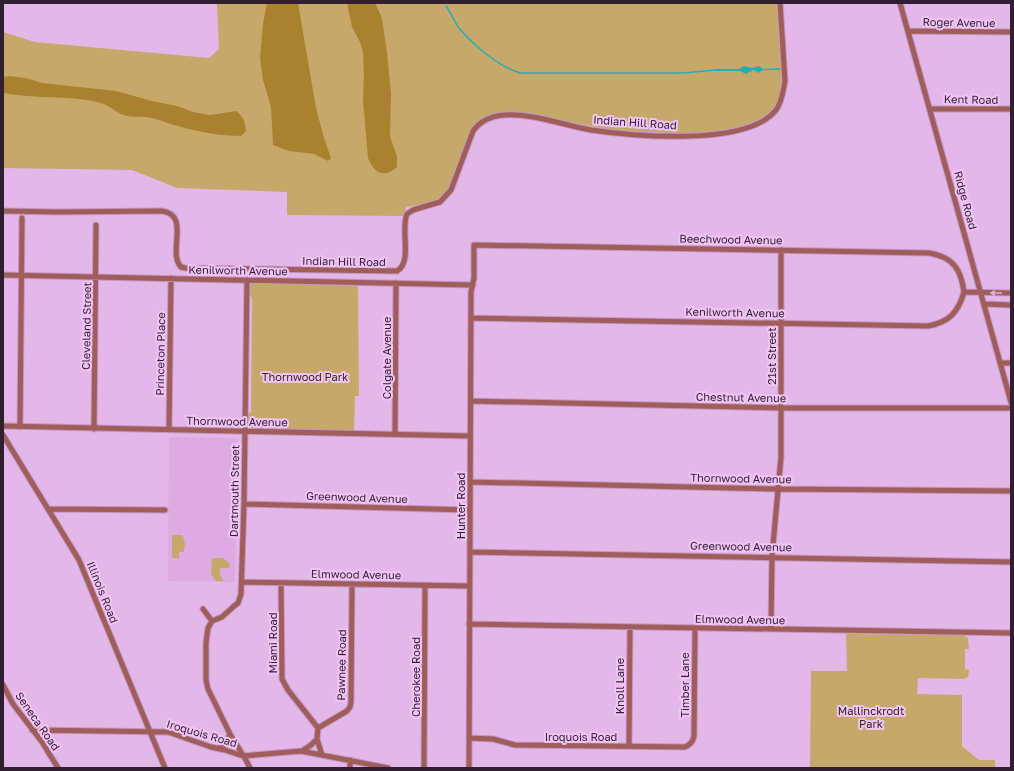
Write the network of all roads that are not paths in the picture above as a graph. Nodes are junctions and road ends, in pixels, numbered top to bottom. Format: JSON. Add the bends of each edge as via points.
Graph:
{"nodes":[{"id":1,"x":780,"y":3,"type":"edge"},
{"id":2,"x":900,"y":3,"type":"edge"},
{"id":3,"x":908,"y":31,"type":"junction"},
{"id":4,"x":1011,"y":32,"type":"edge"},
{"id":5,"x":930,"y":109,"type":"junction"},
{"id":6,"x":1011,"y":109,"type":"edge"},
{"id":7,"x":3,"y":211,"type":"edge"},
{"id":8,"x":22,"y":218,"type":"dead end"},
{"id":9,"x":96,"y":225,"type":"dead end"},
{"id":10,"x":474,"y":245,"type":"joint"},
{"id":11,"x":781,"y":250,"type":"junction"},
{"id":12,"x":3,"y":275,"type":"edge"},
{"id":13,"x":22,"y":275,"type":"junction"},
{"id":14,"x":96,"y":276,"type":"junction"},
{"id":15,"x":172,"y":278,"type":"junction"},
{"id":16,"x":247,"y":280,"type":"junction"},
{"id":17,"x":396,"y":283,"type":"junction"},
{"id":18,"x":473,"y":285,"type":"junction"},
{"id":19,"x":964,"y":292,"type":"junction"},
{"id":20,"x":981,"y":293,"type":"junction"},
{"id":21,"x":1011,"y":293,"type":"edge"},
{"id":22,"x":984,"y":304,"type":"junction"},
{"id":23,"x":1011,"y":305,"type":"edge"},
{"id":24,"x":471,"y":318,"type":"junction"},
{"id":25,"x":782,"y":323,"type":"junction"},
{"id":26,"x":1000,"y":364,"type":"junction"},
{"id":27,"x":1011,"y":364,"type":"edge"},
{"id":28,"x":471,"y":401,"type":"junction"},
{"id":29,"x":1011,"y":402,"type":"edge"},
{"id":30,"x":781,"y":408,"type":"junction"},
{"id":31,"x":1011,"y":408,"type":"edge"},
{"id":32,"x":3,"y":426,"type":"edge"},
{"id":33,"x":20,"y":427,"type":"junction"},
{"id":34,"x":94,"y":429,"type":"junction"},
{"id":35,"x":170,"y":430,"type":"junction"},
{"id":36,"x":245,"y":431,"type":"junction"},
{"id":37,"x":3,"y":434,"type":"edge"},
{"id":38,"x":395,"y":434,"type":"junction"},
{"id":39,"x":470,"y":436,"type":"junction"},
{"id":40,"x":470,"y":482,"type":"junction"},
{"id":41,"x":778,"y":489,"type":"junction"},
{"id":42,"x":1011,"y":491,"type":"edge"},
{"id":43,"x":244,"y":504,"type":"junction"},
{"id":44,"x":48,"y":509,"type":"junction"},
{"id":45,"x":165,"y":510,"type":"dead end"},
{"id":46,"x":470,"y":510,"type":"junction"},
{"id":47,"x":470,"y":552,"type":"junction"},
{"id":48,"x":772,"y":556,"type":"junction"},
{"id":49,"x":1011,"y":562,"type":"edge"},
{"id":50,"x":242,"y":582,"type":"junction"},
{"id":51,"x":281,"y":583,"type":"junction"},
{"id":52,"x":352,"y":584,"type":"junction"},
{"id":53,"x":425,"y":586,"type":"junction"},
{"id":54,"x":469,"y":586,"type":"junction"},
{"id":55,"x":203,"y":609,"type":"dead end"},
{"id":56,"x":212,"y":621,"type":"junction"},
{"id":57,"x":469,"y":624,"type":"junction"},
{"id":58,"x":630,"y":627,"type":"junction"},
{"id":59,"x":694,"y":628,"type":"junction"},
{"id":60,"x":771,"y":629,"type":"junction"},
{"id":61,"x":1011,"y":633,"type":"edge"},
{"id":62,"x":3,"y":685,"type":"edge"},
{"id":63,"x":318,"y":728,"type":"junction"},
{"id":64,"x":32,"y":730,"type":"junction"},
{"id":65,"x":150,"y":732,"type":"junction"},
{"id":66,"x":230,"y":734,"type":"junction"},
{"id":67,"x":469,"y":738,"type":"junction"},
{"id":68,"x":317,"y":739,"type":"junction"},
{"id":69,"x":692,"y":742,"type":"joint"},
{"id":70,"x":629,"y":746,"type":"junction"},
{"id":71,"x":218,"y":749,"type":"junction"},
{"id":72,"x":301,"y":752,"type":"junction"},
{"id":73,"x":322,"y":755,"type":"junction"},
{"id":74,"x":244,"y":756,"type":"junction"},
{"id":75,"x":350,"y":760,"type":"junction"},
{"id":76,"x":58,"y":768,"type":"edge"},
{"id":77,"x":165,"y":768,"type":"edge"},
{"id":78,"x":250,"y":768,"type":"edge"},
{"id":79,"x":350,"y":768,"type":"edge"},
{"id":80,"x":388,"y":768,"type":"edge"},
{"id":81,"x":424,"y":768,"type":"edge"},
{"id":82,"x":469,"y":768,"type":"edge"}],
"edges":[{"from":1,"to":7,"type":"street","name":"Indian Hill Road","via":[[784,86],[776,110],[766,119],[727,133],[685,136],[590,130],[521,116],[505,115],[490,118],[473,131],[448,194],[440,202],[407,214],[405,262],[397,271],[185,268],[176,260],[177,225],[168,212]]},
{"from":2,"to":3,"type":"street","name":"Ridge Road"},
{"from":3,"to":4,"type":"street","name":"Roger Avenue"},
{"from":3,"to":5,"type":"street","name":"Ridge Road"},
{"from":5,"to":6,"type":"street","name":"Kent Road"},
{"from":5,"to":20,"type":"street","name":"Ridge Road"},
{"from":8,"to":13,"type":"street"},
{"from":9,"to":14,"type":"street","name":"Cleveland Street"},
{"from":10,"to":11,"type":"street","name":"Beechwood Avenue"},
{"from":10,"to":18,"type":"street","name":"Hunter Road"},
{"from":11,"to":19,"type":"street","name":"Beechwood Avenue","via":[[938,255],[950,260],[958,270]]},
{"from":11,"to":25,"type":"street","name":"21st Street"},
{"from":12,"to":13,"type":"street","name":"Kenilworth Avenue"},
{"from":13,"to":14,"type":"street","name":"Kenilworth Avenue"},
{"from":13,"to":33,"type":"street"},
{"from":14,"to":15,"type":"street","name":"Kenilworth Avenue"},
{"from":14,"to":34,"type":"street","name":"Cleveland Street"},
{"from":15,"to":16,"type":"street","name":"Kenilworth Avenue"},
{"from":15,"to":35,"type":"street","name":"Princeton Place"},
{"from":16,"to":17,"type":"street","name":"Kenilworth Avenue"},
{"from":16,"to":36,"type":"street","name":"Dartmouth Street"},
{"from":17,"to":18,"type":"street","name":"Kenilworth Avenue"},
{"from":17,"to":38,"type":"street","name":"Colgate Avenue"},
{"from":18,"to":24,"type":"street","name":"Hunter Road"},
{"from":19,"to":20,"type":"street"},
{"from":19,"to":25,"type":"street","name":"Kenilworth Avenue","via":[[959,306],[949,318],[932,325]]},
{"from":21,"to":20,"type":"street","one_way":true},
{"from":20,"to":22,"type":"street","name":"Ridge Road"},
{"from":22,"to":23,"type":"street"},
{"from":22,"to":26,"type":"street","name":"Ridge Road"},
{"from":24,"to":25,"type":"street","name":"Kenilworth Avenue"},
{"from":24,"to":28,"type":"street","name":"Hunter Road"},
{"from":25,"to":30,"type":"street","name":"21st Street"},
{"from":26,"to":27,"type":"street"},
{"from":26,"to":29,"type":"street","name":"Ridge Road"},
{"from":28,"to":30,"type":"street","name":"Chestnut Avenue"},
{"from":28,"to":39,"type":"street","name":"Hunter Road"},
{"from":30,"to":31,"type":"street","name":"Chestnut Avenue"},
{"from":30,"to":41,"type":"street","name":"21st Street"},
{"from":32,"to":33,"type":"street","name":"Thornwood Avenue"},
{"from":33,"to":34,"type":"street","name":"Thornwood Avenue"},
{"from":34,"to":35,"type":"street","name":"Thornwood Avenue"},
{"from":35,"to":36,"type":"street","name":"Thornwood Avenue"},
{"from":36,"to":38,"type":"street","name":"Thornwood Avenue"},
{"from":36,"to":43,"type":"street","name":"Dartmouth Street"},
{"from":37,"to":44,"type":"street","name":"Illinois Road"},
{"from":38,"to":39,"type":"street","name":"Thornwood Avenue"},
{"from":39,"to":40,"type":"street","name":"Hunter Road"},
{"from":40,"to":41,"type":"street","name":"Thornwood Avenue"},
{"from":40,"to":46,"type":"street","name":"Hunter Road"},
{"from":41,"to":42,"type":"street","name":"Thornwood Avenue"},
{"from":41,"to":48,"type":"street","name":"21st Street"},
{"from":43,"to":46,"type":"street","name":"Greenwood Avenue"},
{"from":43,"to":50,"type":"street","name":"Dartmouth Street"},
{"from":44,"to":45,"type":"street"},
{"from":44,"to":65,"type":"street","name":"Illinois Road","via":[[79,560]]},
{"from":46,"to":47,"type":"street","name":"Hunter Road"},
{"from":47,"to":48,"type":"street","name":"Greenwood Avenue"},
{"from":47,"to":54,"type":"street","name":"Hunter Road"},
{"from":48,"to":49,"type":"street","name":"Greenwood Avenue"},
{"from":48,"to":60,"type":"street","name":"21st Street"},
{"from":50,"to":51,"type":"street","name":"Elmwood Avenue"},
{"from":50,"to":56,"type":"street","name":"Dartmouth Street","via":[[238,602],[222,617]]},
{"from":51,"to":52,"type":"street","name":"Elmwood Avenue"},
{"from":51,"to":63,"type":"street","name":"Miami Road","via":[[282,679]]},
{"from":52,"to":53,"type":"street","name":"Elmwood Avenue"},
{"from":52,"to":63,"type":"street","name":"Pawnee Road","via":[[350,707]]},
{"from":53,"to":54,"type":"street","name":"Elmwood Avenue"},
{"from":53,"to":81,"type":"street","name":"Cherokee Road"},
{"from":54,"to":57,"type":"street","name":"Hunter Road"},
{"from":55,"to":56,"type":"street"},
{"from":56,"to":66,"type":"street","via":[[206,634],[206,684]]},
{"from":57,"to":58,"type":"street","name":"Elmwood Avenue"},
{"from":57,"to":67,"type":"street","name":"Hunter Road"},
{"from":58,"to":59,"type":"street","name":"Elmwood Avenue"},
{"from":58,"to":70,"type":"street","name":"Knoll Lane"},
{"from":59,"to":60,"type":"street","name":"Elmwood Avenue"},
{"from":59,"to":69,"type":"street","name":"Timber Lane"},
{"from":60,"to":61,"type":"street","name":"Elmwood Avenue"},
{"from":62,"to":64,"type":"street","name":"Seneca Road"},
{"from":63,"to":68,"type":"street"},
{"from":64,"to":65,"type":"street","name":"Iroquois Road"},
{"from":64,"to":76,"type":"street","name":"Seneca Road"},
{"from":65,"to":71,"type":"street","name":"Iroquois Road","via":[[172,733]]},
{"from":65,"to":77,"type":"street","name":"Illinois Road"},
{"from":66,"to":71,"type":"street","via":[[225,745]]},
{"from":66,"to":74,"type":"street"},
{"from":67,"to":70,"type":"street","name":"Iroquois Road","via":[[493,739],[514,745]]},
{"from":67,"to":82,"type":"street","name":"Hunter Road"},
{"from":68,"to":72,"type":"street"},
{"from":68,"to":73,"type":"street"},
{"from":69,"to":70,"type":"street","name":"Iroquois Road","via":[[685,747]]},
{"from":71,"to":74,"type":"street","name":"Iroquois Road"},
{"from":72,"to":73,"type":"street","name":"Iroquois Road"},
{"from":72,"to":74,"type":"street","name":"Iroquois Road"},
{"from":73,"to":75,"type":"street","name":"Iroquois Road"},
{"from":74,"to":78,"type":"street"},
{"from":75,"to":79,"type":"street"},
{"from":75,"to":80,"type":"street","name":"Iroquois Road"}]}
